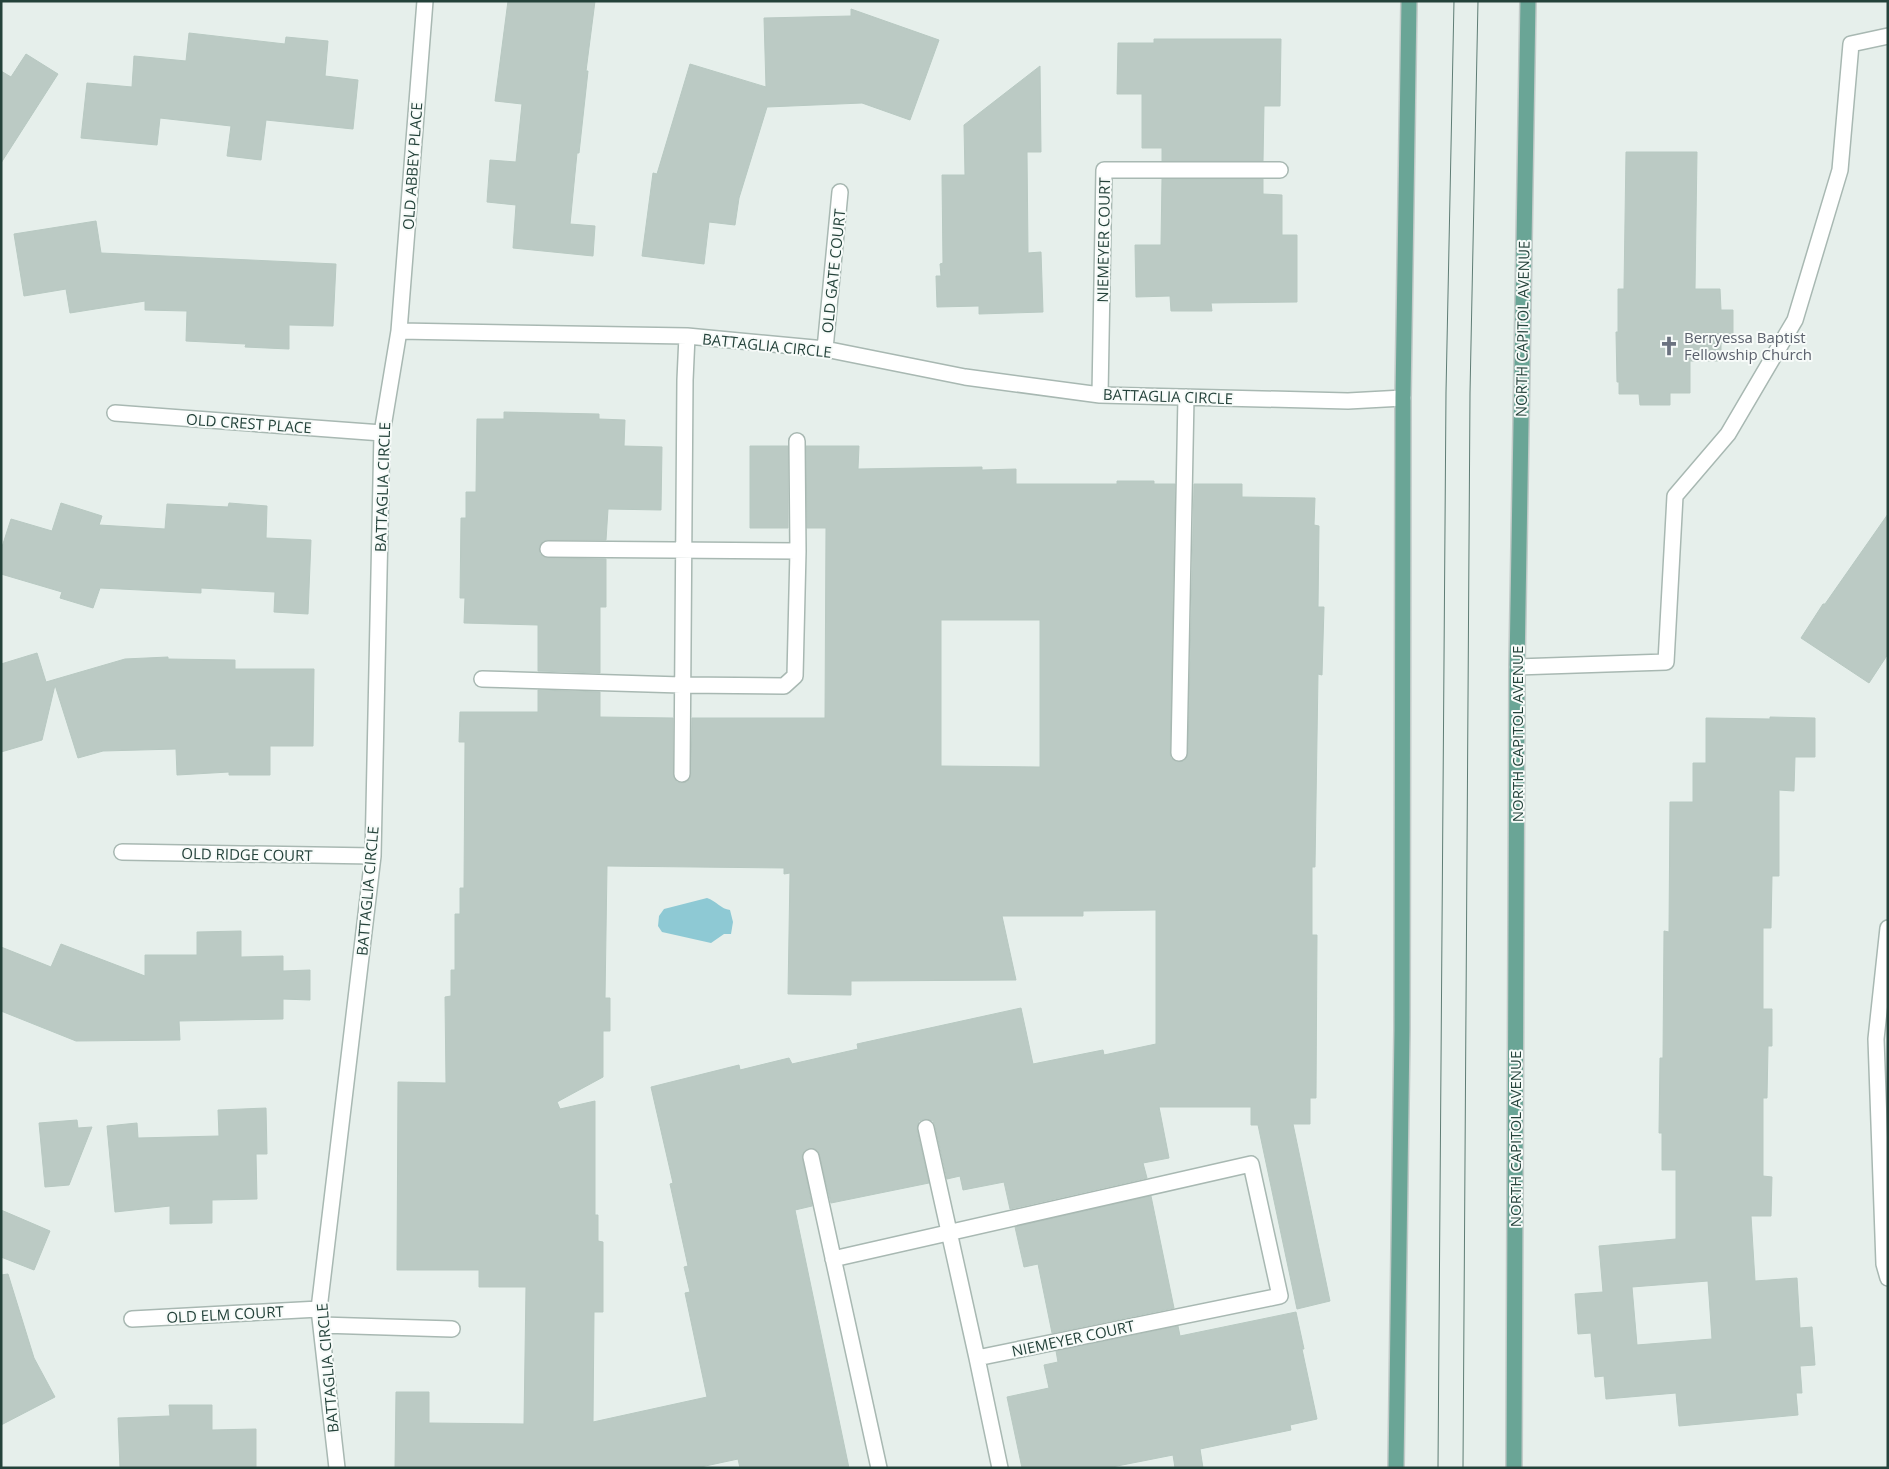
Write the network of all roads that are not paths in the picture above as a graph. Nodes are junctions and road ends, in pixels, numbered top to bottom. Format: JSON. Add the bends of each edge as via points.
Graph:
{"nodes":[{"id":1,"x":425,"y":1,"type":"edge"},
{"id":2,"x":1409,"y":1,"type":"edge"},
{"id":3,"x":1528,"y":1,"type":"edge"},
{"id":4,"x":1888,"y":36,"type":"edge"},
{"id":5,"x":1280,"y":170,"type":"dead end"},
{"id":6,"x":840,"y":192,"type":"dead end"},
{"id":7,"x":399,"y":331,"type":"junction"},
{"id":8,"x":687,"y":336,"type":"junction"},
{"id":9,"x":825,"y":349,"type":"junction"},
{"id":10,"x":1100,"y":395,"type":"junction"},
{"id":11,"x":1186,"y":397,"type":"junction"},
{"id":12,"x":1403,"y":398,"type":"junction"},
{"id":13,"x":115,"y":413,"type":"dead end"},
{"id":14,"x":382,"y":433,"type":"junction"},
{"id":15,"x":797,"y":441,"type":"dead end"},
{"id":16,"x":548,"y":549,"type":"dead end"},
{"id":17,"x":683,"y":549,"type":"junction"},
{"id":18,"x":798,"y":551,"type":"junction"},
{"id":19,"x":1517,"y":667,"type":"junction"},
{"id":20,"x":482,"y":679,"type":"dead end"},
{"id":21,"x":681,"y":685,"type":"junction"},
{"id":22,"x":1179,"y":753,"type":"dead end"},
{"id":23,"x":682,"y":774,"type":"dead end"},
{"id":24,"x":122,"y":852,"type":"dead end"},
{"id":25,"x":373,"y":856,"type":"junction"},
{"id":26,"x":1888,"y":928,"type":"edge"},
{"id":27,"x":926,"y":1128,"type":"dead end"},
{"id":28,"x":811,"y":1157,"type":"dead end"},
{"id":29,"x":949,"y":1233,"type":"junction"},
{"id":30,"x":833,"y":1259,"type":"junction"},
{"id":31,"x":1888,"y":1278,"type":"edge"},
{"id":32,"x":319,"y":1309,"type":"junction"},
{"id":33,"x":132,"y":1319,"type":"dead end"},
{"id":34,"x":321,"y":1325,"type":"junction"},
{"id":35,"x":452,"y":1328,"type":"dead end"},
{"id":36,"x":977,"y":1358,"type":"junction"},
{"id":37,"x":337,"y":1468,"type":"edge"},
{"id":38,"x":879,"y":1468,"type":"edge"},
{"id":39,"x":1000,"y":1468,"type":"edge"},
{"id":40,"x":1396,"y":1468,"type":"edge"},
{"id":41,"x":1514,"y":1468,"type":"edge"}],
"edges":[{"from":1,"to":7,"type":"street","name":"OLD ABBEY PLACE"},
{"from":2,"to":12,"type":"main road"},
{"from":3,"to":19,"type":"main road","name":"NORTH CAPITOL AVENUE"},
{"from":4,"to":19,"type":"street","via":[[1851,44],[1840,170],[1796,320],[1728,434],[1675,496],[1666,662]]},
{"from":5,"to":10,"type":"street","name":"NIEMEYER COURT","via":[[1104,170]]},
{"from":6,"to":9,"type":"street","name":"OLD GATE COURT"},
{"from":7,"to":8,"type":"street","name":"BATTAGLIA CIRCLE"},
{"from":7,"to":14,"type":"street","name":"BATTAGLIA CIRCLE"},
{"from":8,"to":9,"type":"street","name":"BATTAGLIA CIRCLE"},
{"from":8,"to":17,"type":"street"},
{"from":9,"to":10,"type":"street","name":"BATTAGLIA CIRCLE","via":[[965,378]]},
{"from":10,"to":11,"type":"street","name":"BATTAGLIA CIRCLE"},
{"from":11,"to":12,"type":"street","name":"BATTAGLIA CIRCLE","via":[[1348,401]]},
{"from":11,"to":22,"type":"street"},
{"from":12,"to":40,"type":"main road","via":[[1402,1030]]},
{"from":13,"to":14,"type":"street","name":"OLD CREST PLACE"},
{"from":14,"to":25,"type":"street","name":"BATTAGLIA CIRCLE"},
{"from":15,"to":18,"type":"street"},
{"from":16,"to":17,"type":"street"},
{"from":17,"to":18,"type":"street"},
{"from":17,"to":21,"type":"street"},
{"from":18,"to":21,"type":"street","via":[[795,676],[784,686]]},
{"from":19,"to":41,"type":"main road","name":"NORTH CAPITOL AVENUE"},
{"from":20,"to":21,"type":"street"},
{"from":21,"to":23,"type":"street"},
{"from":24,"to":25,"type":"street","name":"OLD RIDGE COURT"},
{"from":25,"to":32,"type":"street","name":"BATTAGLIA CIRCLE"},
{"from":26,"to":31,"type":"street","via":[[1876,1038],[1884,1264]]},
{"from":27,"to":29,"type":"street"},
{"from":28,"to":30,"type":"street"},
{"from":29,"to":30,"type":"street"},
{"from":29,"to":36,"type":"street"},
{"from":29,"to":36,"type":"street","name":"NIEMEYER COURT","via":[[1251,1164],[1280,1296]]},
{"from":30,"to":38,"type":"street"},
{"from":32,"to":33,"type":"street","name":"OLD ELM COURT"},
{"from":32,"to":34,"type":"street","name":"BATTAGLIA CIRCLE"},
{"from":34,"to":35,"type":"street"},
{"from":34,"to":37,"type":"street","name":"BATTAGLIA CIRCLE"},
{"from":36,"to":39,"type":"street"}]}
